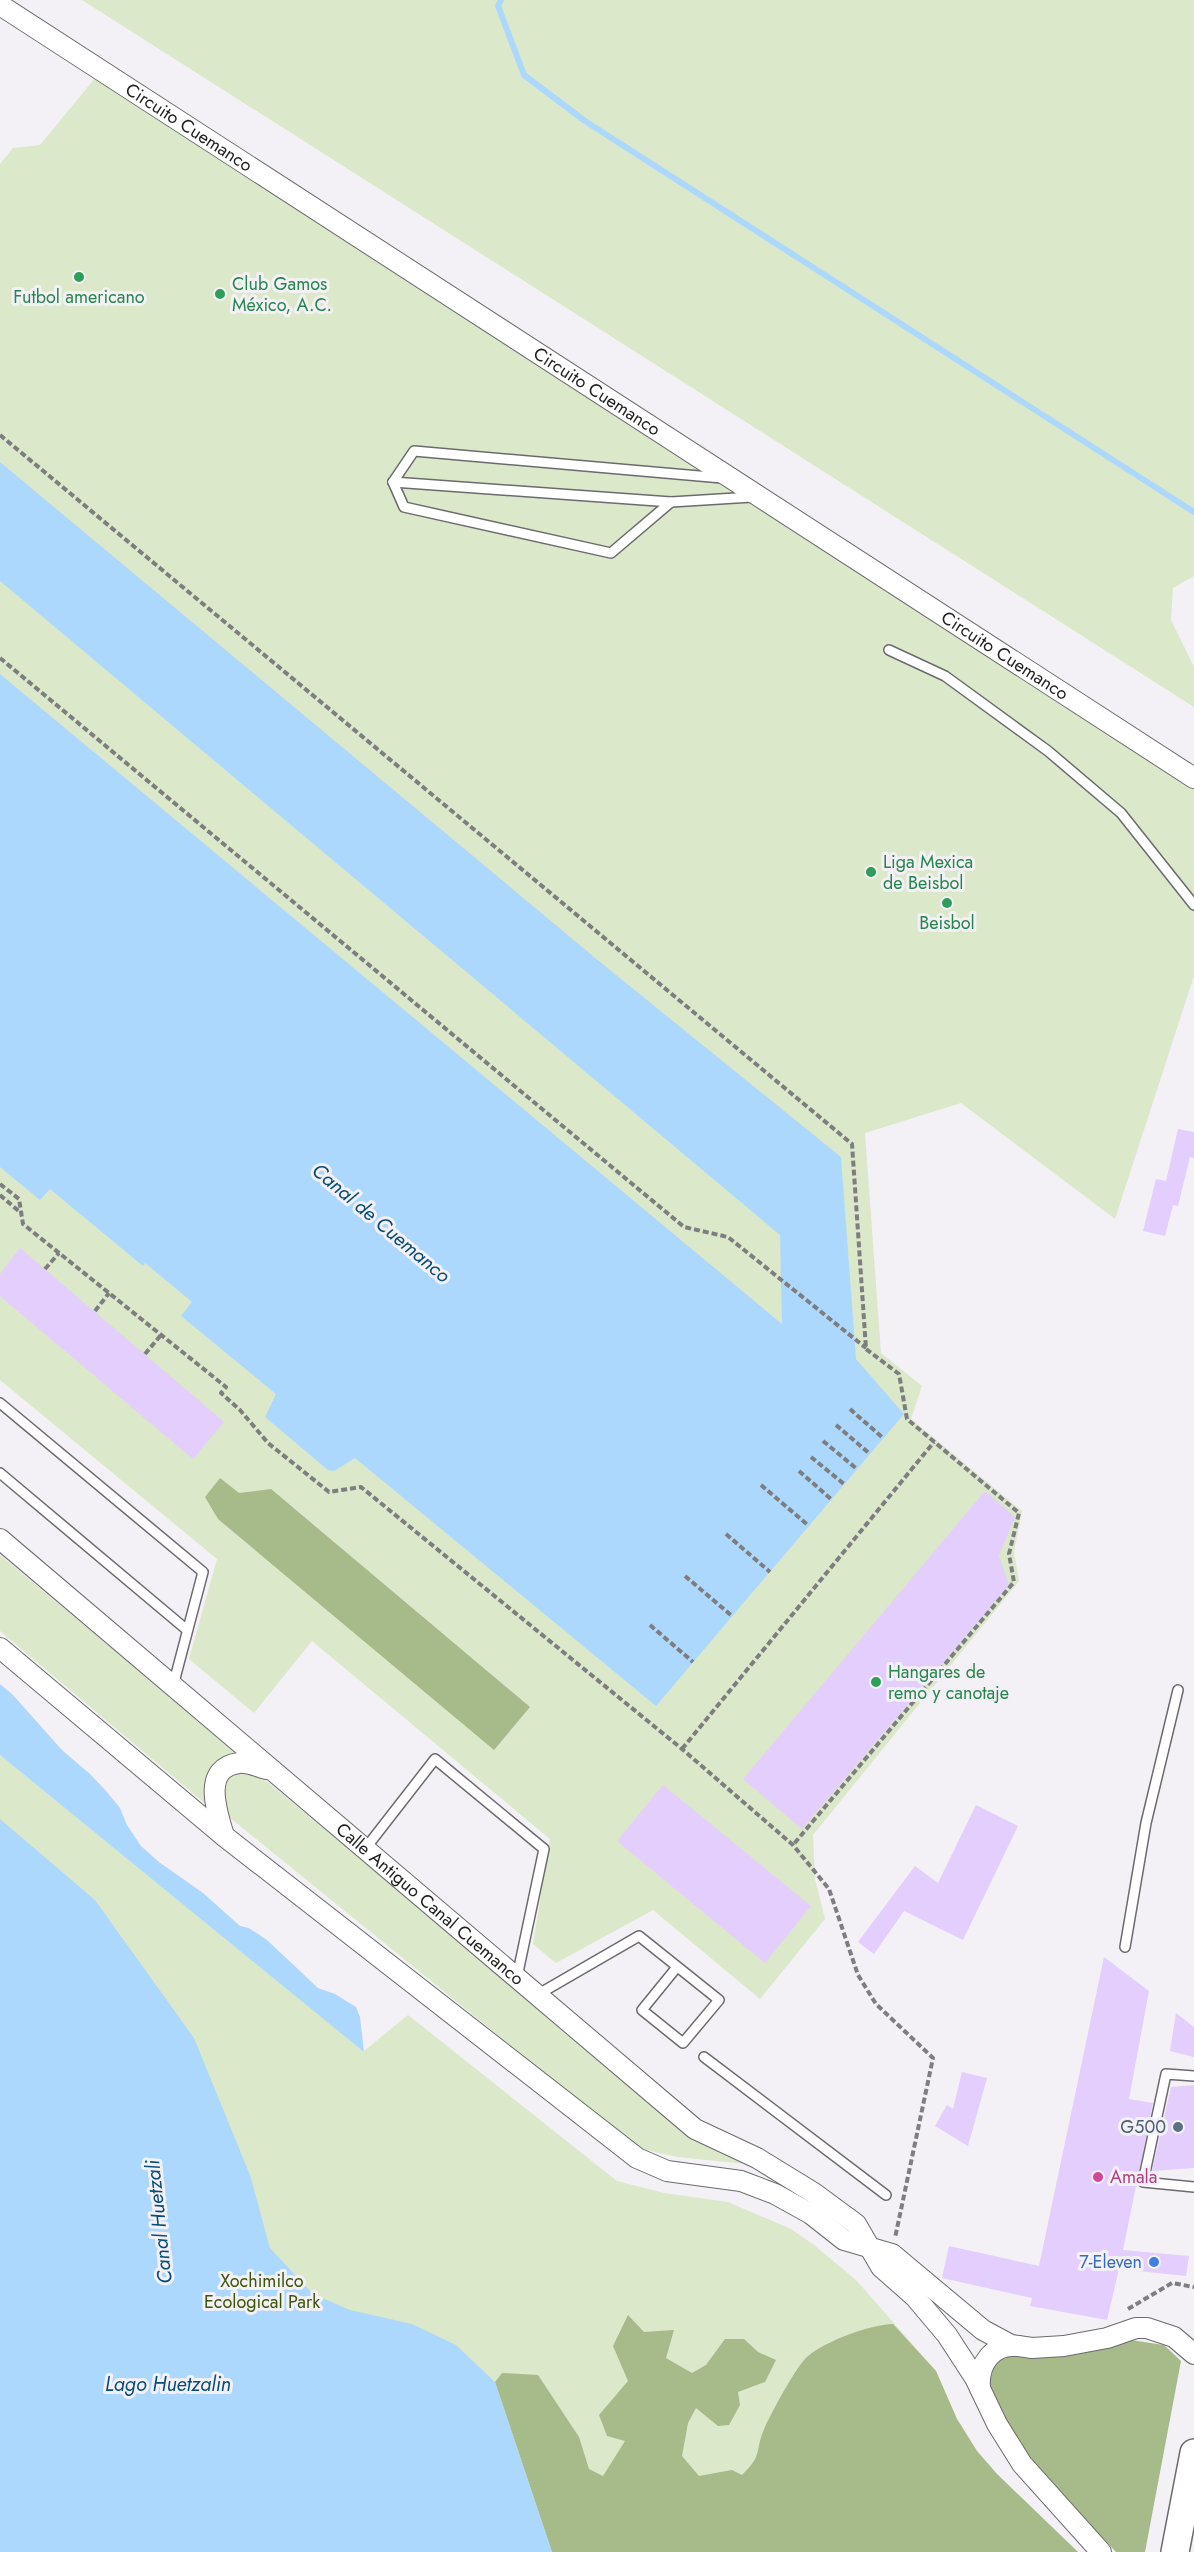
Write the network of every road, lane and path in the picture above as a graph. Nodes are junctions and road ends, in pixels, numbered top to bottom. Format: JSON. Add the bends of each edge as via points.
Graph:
{"nodes":[{"id":1,"x":0,"y":5,"type":"edge"},
{"id":2,"x":0,"y":435,"type":"edge"},
{"id":3,"x":733,"y":480,"type":"junction"},
{"id":4,"x":393,"y":482,"type":"junction"},
{"id":5,"x":759,"y":496,"type":"junction"},
{"id":6,"x":671,"y":502,"type":"junction"},
{"id":7,"x":889,"y":650,"type":"dead end"},
{"id":8,"x":0,"y":658,"type":"edge"},
{"id":9,"x":1194,"y":778,"type":"edge"},
{"id":10,"x":1194,"y":905,"type":"edge"},
{"id":11,"x":0,"y":1184,"type":"edge"},
{"id":12,"x":0,"y":1196,"type":"edge"},
{"id":13,"x":21,"y":1213,"type":"junction"},
{"id":14,"x":59,"y":1253,"type":"junction"},
{"id":15,"x":45,"y":1269,"type":"dead end"},
{"id":16,"x":109,"y":1293,"type":"junction"},
{"id":17,"x":95,"y":1311,"type":"dead end"},
{"id":18,"x":161,"y":1335,"type":"junction"},
{"id":19,"x":866,"y":1348,"type":"junction"},
{"id":20,"x":145,"y":1354,"type":"dead end"},
{"id":21,"x":0,"y":1403,"type":"edge"},
{"id":22,"x":850,"y":1409,"type":"dead end"},
{"id":23,"x":836,"y":1425,"type":"dead end"},
{"id":24,"x":883,"y":1438,"type":"dead end"},
{"id":25,"x":823,"y":1441,"type":"dead end"},
{"id":26,"x":934,"y":1442,"type":"junction"},
{"id":27,"x":870,"y":1454,"type":"dead end"},
{"id":28,"x":811,"y":1457,"type":"dead end"},
{"id":29,"x":857,"y":1469,"type":"dead end"},
{"id":30,"x":799,"y":1471,"type":"dead end"},
{"id":31,"x":0,"y":1473,"type":"edge"},
{"id":32,"x":844,"y":1484,"type":"dead end"},
{"id":33,"x":760,"y":1485,"type":"dead end"},
{"id":34,"x":831,"y":1499,"type":"dead end"},
{"id":35,"x":809,"y":1526,"type":"dead end"},
{"id":36,"x":726,"y":1534,"type":"dead end"},
{"id":37,"x":0,"y":1539,"type":"edge"},
{"id":38,"x":770,"y":1572,"type":"dead end"},
{"id":39,"x":685,"y":1576,"type":"dead end"},
{"id":40,"x":732,"y":1616,"type":"dead end"},
{"id":41,"x":650,"y":1625,"type":"dead end"},
{"id":42,"x":187,"y":1630,"type":"junction"},
{"id":43,"x":0,"y":1648,"type":"edge"},
{"id":44,"x":693,"y":1662,"type":"dead end"},
{"id":45,"x":173,"y":1686,"type":"junction"},
{"id":46,"x":1178,"y":1690,"type":"dead end"},
{"id":47,"x":682,"y":1749,"type":"junction"},
{"id":48,"x":273,"y":1771,"type":"junction"},
{"id":49,"x":224,"y":1836,"type":"junction"},
{"id":50,"x":793,"y":1845,"type":"junction"},
{"id":51,"x":366,"y":1849,"type":"junction"},
{"id":52,"x":1125,"y":1947,"type":"dead end"},
{"id":53,"x":677,"y":1967,"type":"junction"},
{"id":54,"x":517,"y":1977,"type":"junction"},
{"id":55,"x":537,"y":1995,"type":"junction"},
{"id":56,"x":704,"y":2057,"type":"dead end"},
{"id":57,"x":1194,"y":2076,"type":"edge"},
{"id":58,"x":1194,"y":2187,"type":"edge"},
{"id":59,"x":886,"y":2195,"type":"dead end"},
{"id":60,"x":871,"y":2249,"type":"junction"},
{"id":61,"x":892,"y":2254,"type":"junction"},
{"id":62,"x":1194,"y":2287,"type":"edge"},
{"id":63,"x":1128,"y":2309,"type":"dead end"},
{"id":64,"x":1021,"y":2347,"type":"junction"},
{"id":65,"x":1194,"y":2354,"type":"edge"},
{"id":66,"x":980,"y":2388,"type":"junction"},
{"id":67,"x":1194,"y":2453,"type":"edge"},
{"id":68,"x":1101,"y":2552,"type":"edge"},
{"id":69,"x":1175,"y":2552,"type":"edge"}],
"edges":[{"from":1,"to":3,"type":"street","name":"Circuito Cuemanco"},
{"from":2,"to":19,"type":"path","via":[[852,1144]]},
{"from":3,"to":4,"type":"lane","via":[[414,451]]},
{"from":3,"to":5,"type":"street","name":"Circuito Cuemanco"},
{"from":4,"to":6,"type":"lane"},
{"from":4,"to":6,"type":"lane","via":[[404,507],[611,553]]},
{"from":5,"to":6,"type":"lane"},
{"from":5,"to":9,"type":"street","name":"Circuito Cuemanco"},
{"from":7,"to":10,"type":"lane","via":[[945,676],[1056,758],[1122,813]]},
{"from":8,"to":19,"type":"path","via":[[684,1227],[728,1237]]},
{"from":11,"to":13,"type":"path","via":[[19,1200]]},
{"from":12,"to":13,"type":"path"},
{"from":13,"to":14,"type":"path","via":[[23,1224]]},
{"from":14,"to":15,"type":"path"},
{"from":14,"to":16,"type":"path"},
{"from":16,"to":17,"type":"path"},
{"from":16,"to":18,"type":"path"},
{"from":18,"to":20,"type":"path"},
{"from":18,"to":47,"type":"path","via":[[226,1387],[221,1393],[267,1443],[311,1478],[329,1492],[361,1487]]},
{"from":19,"to":26,"type":"path","via":[[899,1374],[907,1419]]},
{"from":21,"to":42,"type":"lane","via":[[203,1572]]},
{"from":22,"to":24,"type":"path"},
{"from":23,"to":27,"type":"path"},
{"from":25,"to":29,"type":"path"},
{"from":26,"to":47,"type":"path"},
{"from":26,"to":50,"type":"path","via":[[1019,1513],[1009,1554],[1014,1582]]},
{"from":28,"to":32,"type":"path"},
{"from":30,"to":34,"type":"path"},
{"from":31,"to":42,"type":"lane"},
{"from":33,"to":35,"type":"path"},
{"from":36,"to":38,"type":"path"},
{"from":37,"to":45,"type":"street","name":"Calle Antiguo Canal Cuemanco"},
{"from":39,"to":40,"type":"path"},
{"from":41,"to":44,"type":"path"},
{"from":42,"to":45,"type":"lane"},
{"from":43,"to":49,"type":"street"},
{"from":45,"to":48,"type":"street","name":"Calle Antiguo Canal Cuemanco"},
{"from":46,"to":52,"type":"lane","via":[[1146,1823]]},
{"from":47,"to":50,"type":"path"},
{"from":48,"to":49,"type":"street","via":[[240,1762],[224,1768],[216,1779],[213,1800]]},
{"from":48,"to":51,"type":"street","name":"Calle Antiguo Canal Cuemanco"},
{"from":49,"to":60,"type":"street","via":[[637,2158],[667,2171],[741,2181],[776,2194],[811,2214],[844,2240]]},
{"from":50,"to":61,"type":"path","via":[[829,1889],[858,1975],[876,2004],[933,2058]]},
{"from":51,"to":54,"type":"street","name":"Calle Antiguo Canal Cuemanco"},
{"from":51,"to":54,"type":"lane","via":[[435,1759],[544,1849]]},
{"from":53,"to":53,"type":"lane","via":[[719,2000],[683,2043],[642,2010]]},
{"from":53,"to":55,"type":"lane","via":[[639,1936]]},
{"from":54,"to":55,"type":"street","name":"Calle Antiguo Canal Cuemanco"},
{"from":55,"to":60,"type":"street","name":"Calle Antiguo Canal Cuemanco","via":[[695,2128],[757,2158],[856,2224]]},
{"from":56,"to":59,"type":"lane"},
{"from":57,"to":58,"type":"lane","via":[[1166,2074],[1143,2182]]},
{"from":60,"to":61,"type":"street"},
{"from":60,"to":66,"type":"street","name":"Calle Antiguo Canal Cuemanco","via":[[881,2267],[915,2297],[947,2335]]},
{"from":61,"to":64,"type":"street","via":[[983,2330]]},
{"from":62,"to":63,"type":"path","via":[[1172,2283]]},
{"from":64,"to":65,"type":"street","via":[[1064,2346],[1147,2328],[1174,2337]]},
{"from":64,"to":66,"type":"street","via":[[1005,2347],[991,2354],[981,2368]]},
{"from":66,"to":68,"type":"street","name":"Calle Antiguo Canal Cuemanco","via":[[1022,2464]]},
{"from":67,"to":69,"type":"main road"}]}
